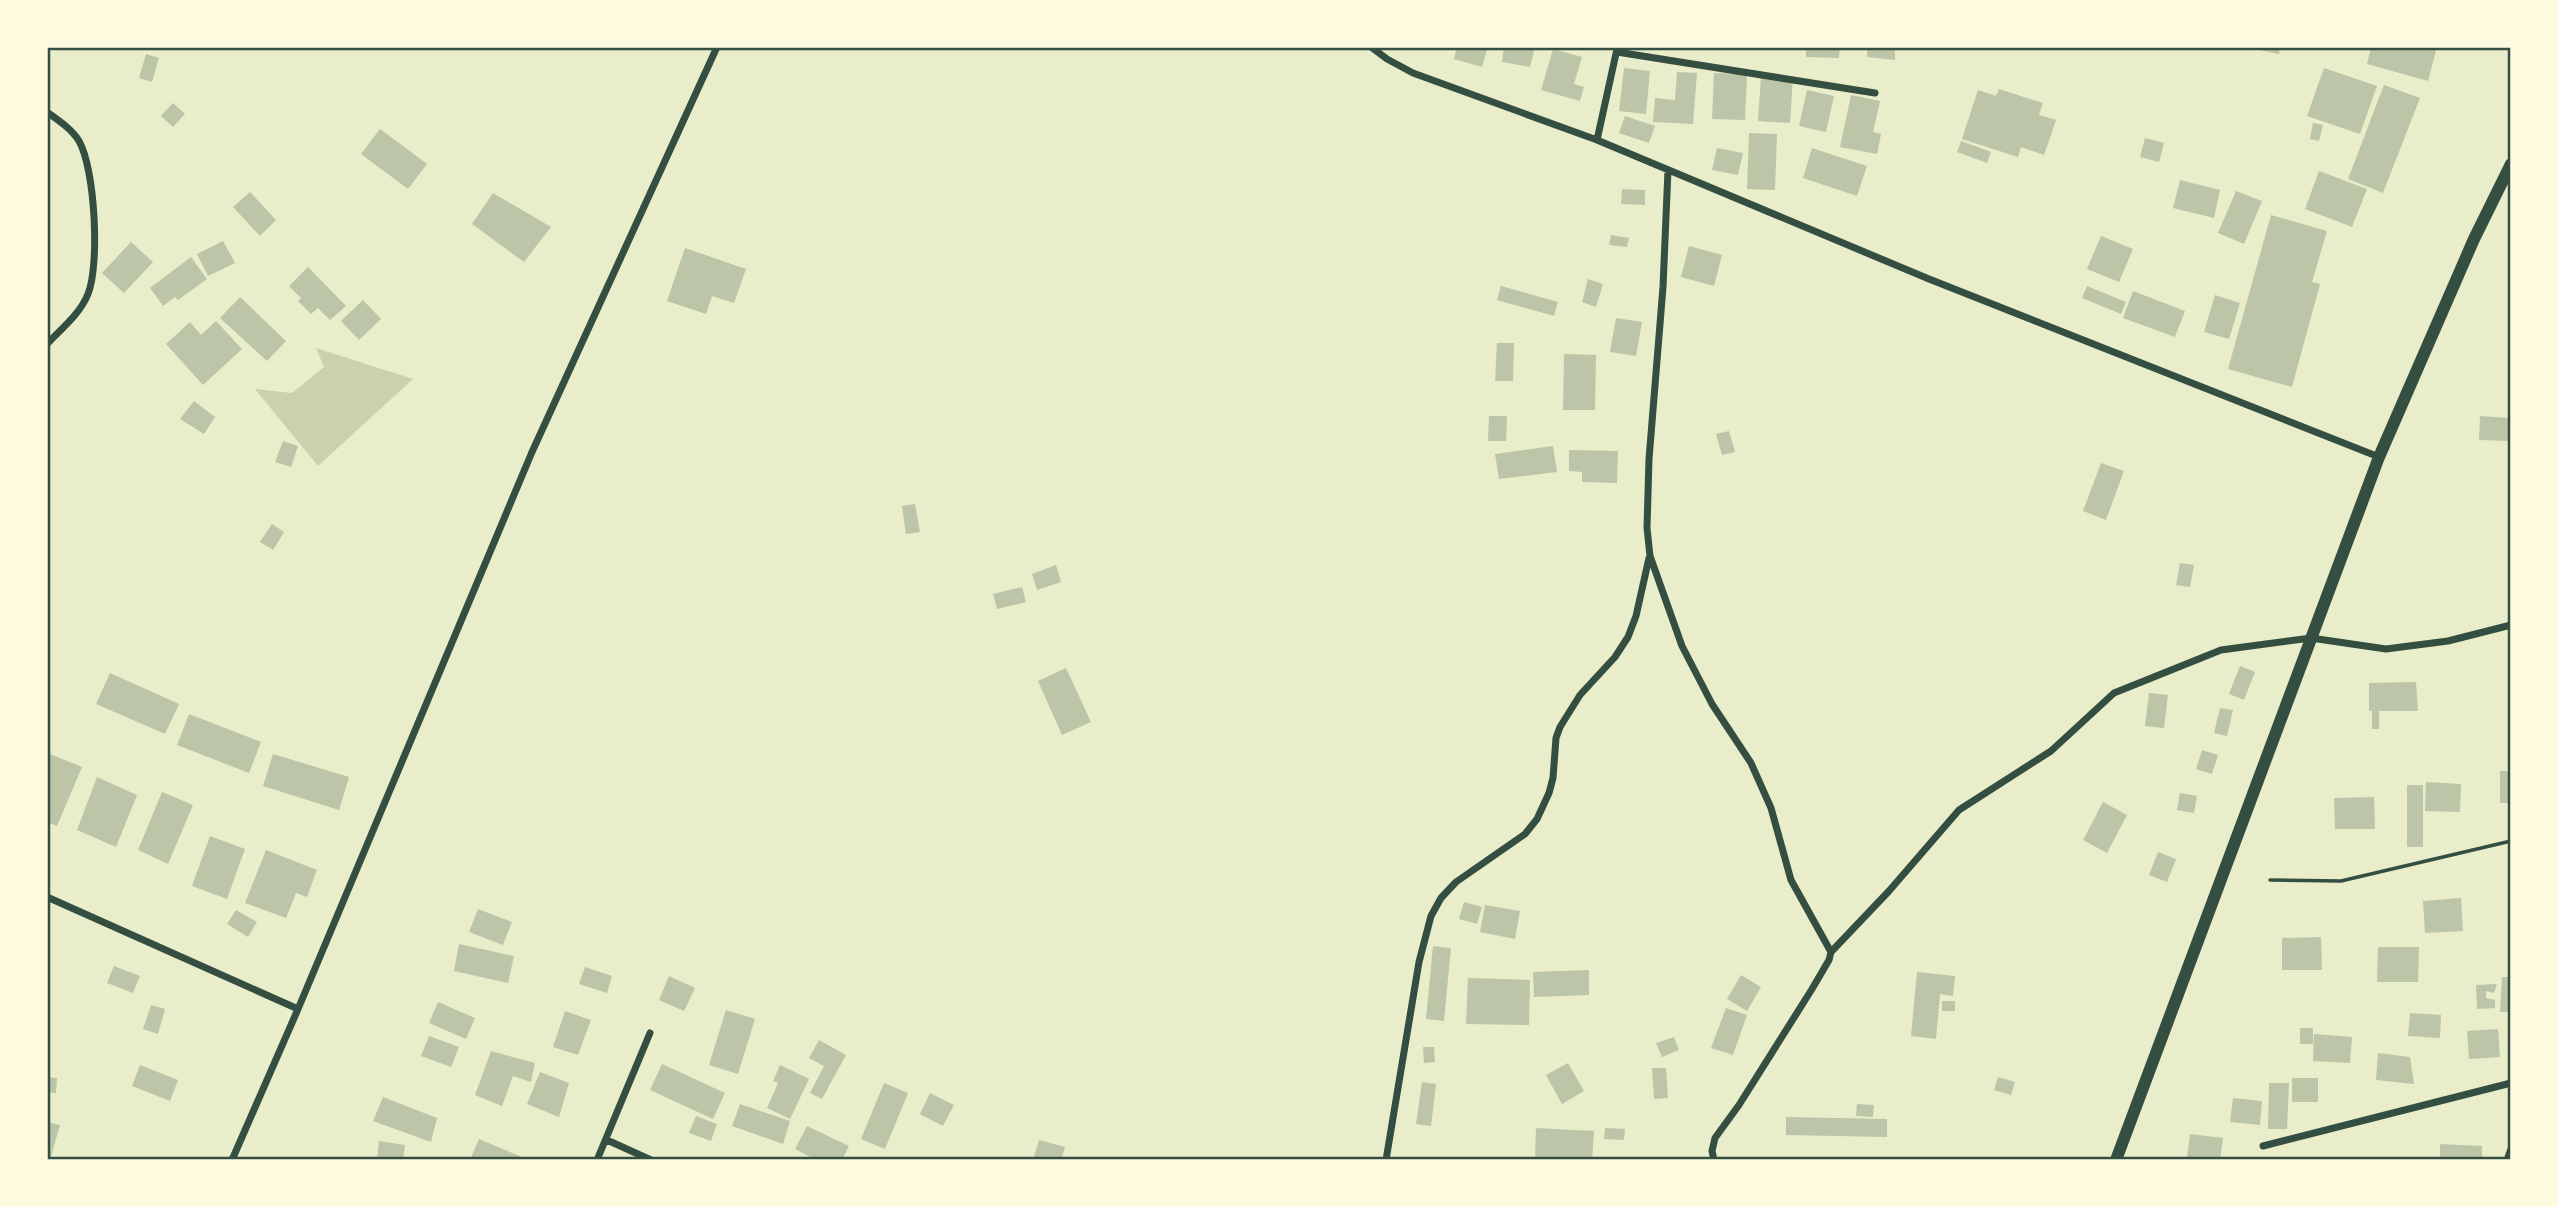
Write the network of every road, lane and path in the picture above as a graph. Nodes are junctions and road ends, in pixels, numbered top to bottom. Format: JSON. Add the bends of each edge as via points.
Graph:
{"nodes":[{"id":1,"x":717,"y":47,"type":"edge"},
{"id":2,"x":1371,"y":47,"type":"edge"},
{"id":3,"x":1617,"y":49,"type":"edge"},
{"id":4,"x":1875,"y":93,"type":"dead end"},
{"id":5,"x":47,"y":112,"type":"edge"},
{"id":6,"x":1597,"y":140,"type":"junction"},
{"id":7,"x":2511,"y":164,"type":"edge"},
{"id":8,"x":1668,"y":170,"type":"junction"},
{"id":9,"x":47,"y":344,"type":"edge"},
{"id":10,"x":2379,"y":457,"type":"junction"},
{"id":11,"x":1650,"y":556,"type":"junction"},
{"id":12,"x":2511,"y":625,"type":"edge"},
{"id":13,"x":2311,"y":638,"type":"junction"},
{"id":14,"x":2511,"y":841,"type":"edge"},
{"id":15,"x":2270,"y":880,"type":"dead end"},
{"id":16,"x":47,"y":897,"type":"edge"},
{"id":17,"x":1831,"y":952,"type":"junction"},
{"id":18,"x":298,"y":1009,"type":"junction"},
{"id":19,"x":650,"y":1033,"type":"dead end"},
{"id":20,"x":2511,"y":1083,"type":"edge"},
{"id":21,"x":607,"y":1140,"type":"junction"},
{"id":22,"x":2263,"y":1146,"type":"dead end"},
{"id":23,"x":2511,"y":1149,"type":"edge"},
{"id":24,"x":232,"y":1160,"type":"edge"},
{"id":25,"x":597,"y":1160,"type":"edge"},
{"id":26,"x":651,"y":1160,"type":"edge"},
{"id":27,"x":1386,"y":1160,"type":"edge"},
{"id":28,"x":1714,"y":1160,"type":"edge"},
{"id":29,"x":2116,"y":1160,"type":"edge"},
{"id":30,"x":2507,"y":1160,"type":"edge"}],
"edges":[{"from":1,"to":18,"type":"street","via":[[532,452]]},
{"from":2,"to":6,"type":"street","via":[[1413,73]]},
{"from":3,"to":4,"type":"street"},
{"from":3,"to":6,"type":"street"},
{"from":5,"to":9,"type":"street","via":[[71,132],[83,151],[95,239],[87,297]]},
{"from":6,"to":8,"type":"street"},
{"from":7,"to":10,"type":"street"},
{"from":8,"to":10,"type":"street"},
{"from":8,"to":11,"type":"street","via":[[1648,470]]},
{"from":10,"to":13,"type":"street"},
{"from":11,"to":17,"type":"street","via":[[1682,646],[1712,704],[1751,763],[1771,808],[1791,880]]},
{"from":11,"to":27,"type":"street","via":[[1628,637],[1560,727],[1549,793],[1537,819],[1525,834],[1456,882],[1431,916]]},
{"from":12,"to":13,"type":"street","via":[[2448,641],[2386,649]]},
{"from":13,"to":17,"type":"street","via":[[2221,650],[2114,693],[2052,751],[1959,810]]},
{"from":13,"to":29,"type":"street"},
{"from":14,"to":15,"type":"path","via":[[2341,881]]},
{"from":16,"to":18,"type":"street"},
{"from":17,"to":28,"type":"street","via":[[1715,1138]]},
{"from":18,"to":24,"type":"street"},
{"from":19,"to":21,"type":"street"},
{"from":20,"to":22,"type":"street"},
{"from":21,"to":25,"type":"street"},
{"from":21,"to":26,"type":"street"},
{"from":23,"to":30,"type":"street"}]}
